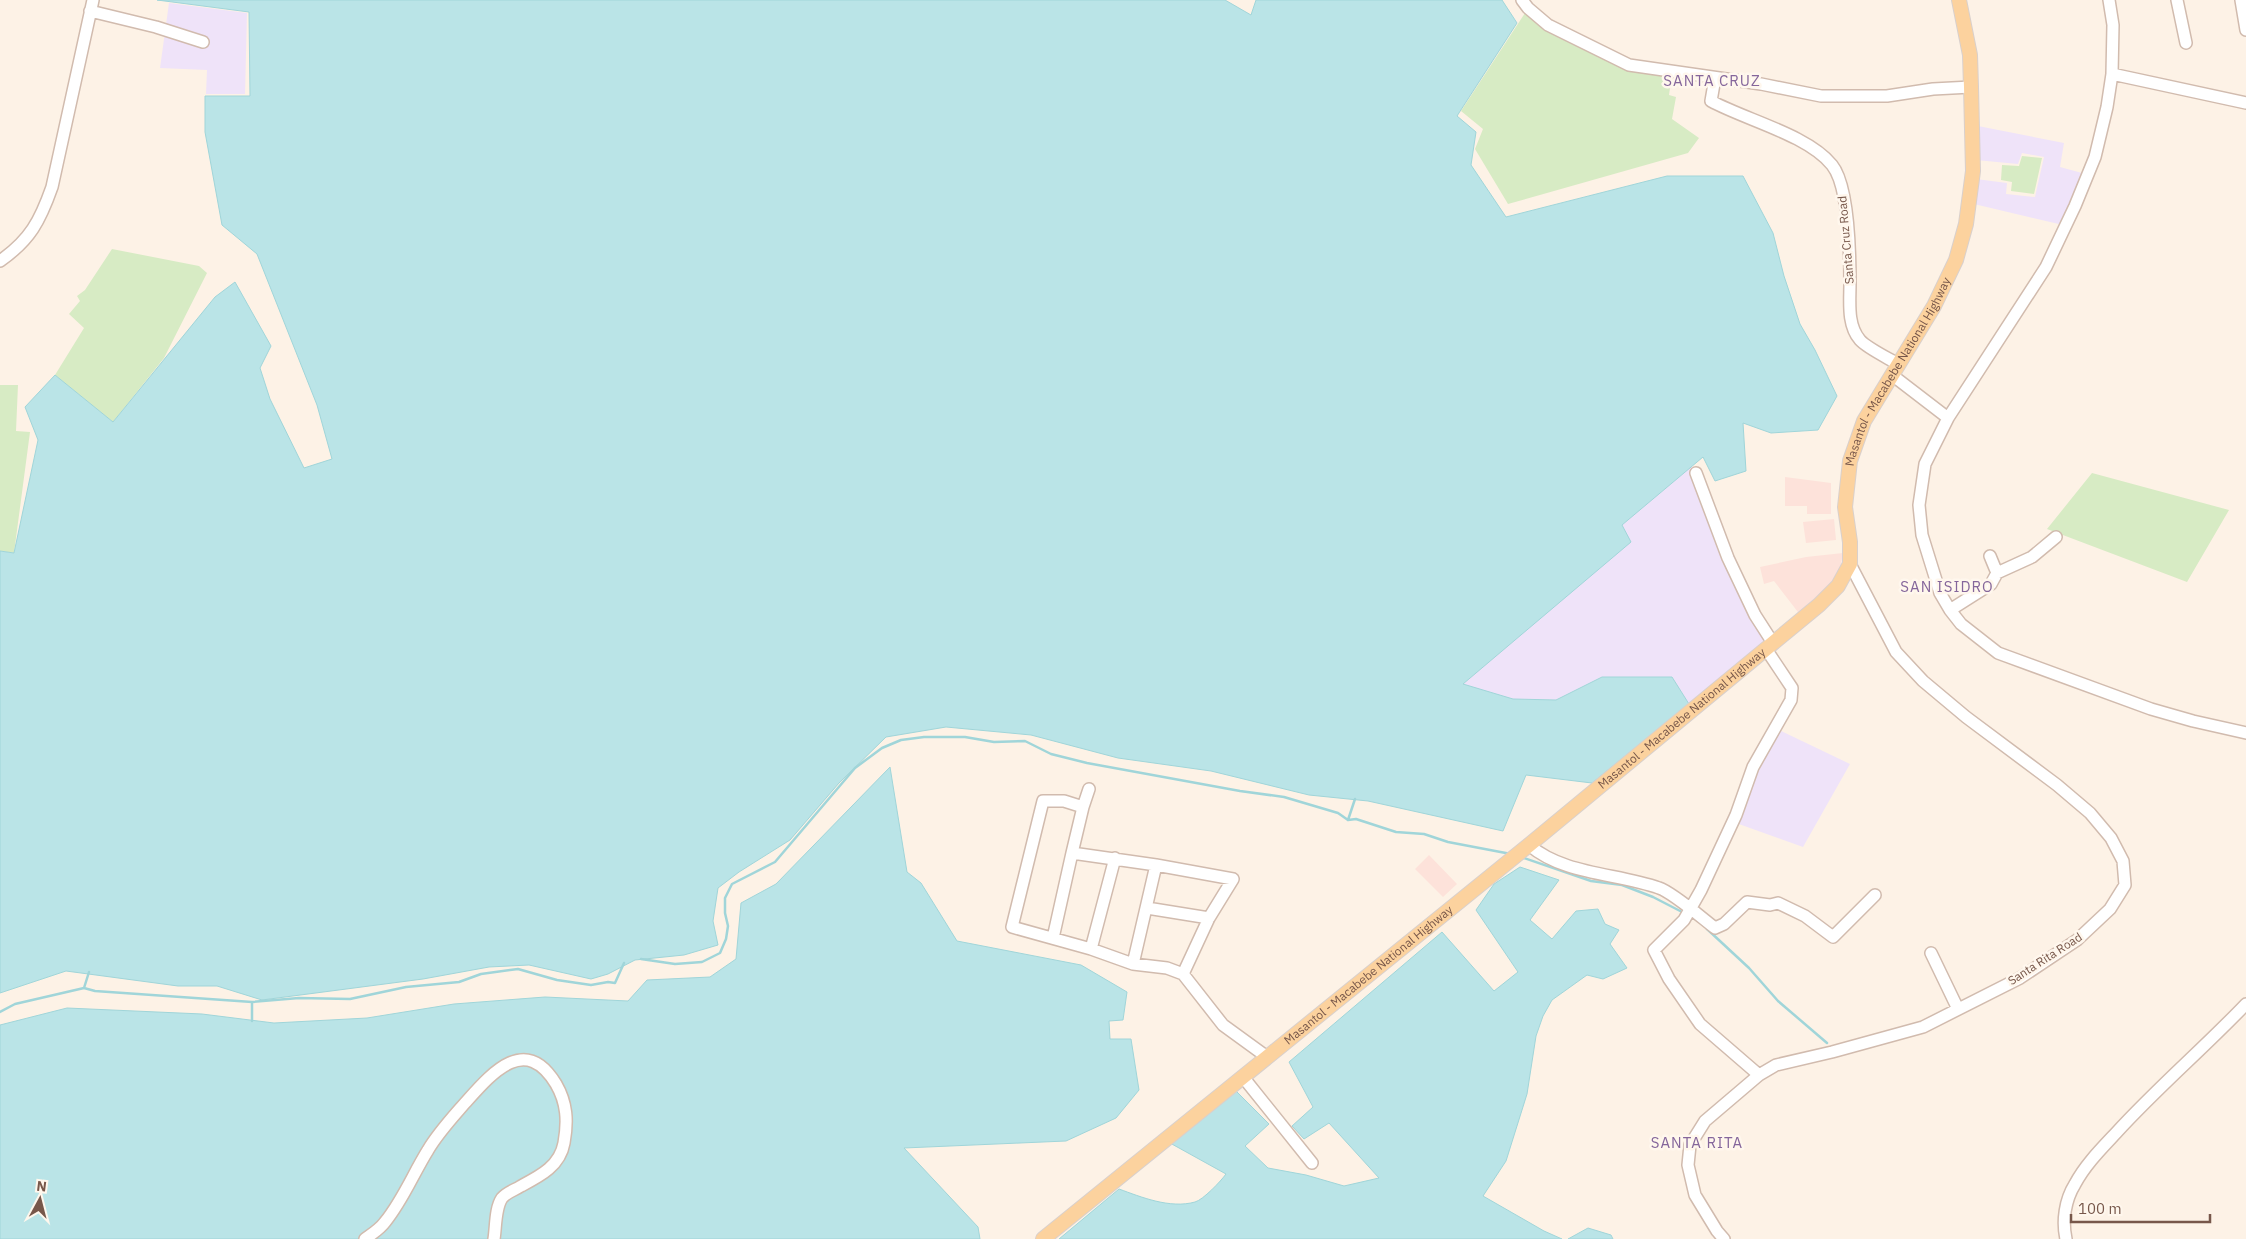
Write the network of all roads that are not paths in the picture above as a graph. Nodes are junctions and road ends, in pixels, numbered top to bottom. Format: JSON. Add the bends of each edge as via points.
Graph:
{"nodes":[{"id":1,"x":1522,"y":0,"type":"edge"},
{"id":2,"x":1959,"y":0,"type":"edge"},
{"id":3,"x":2108,"y":0,"type":"edge"},
{"id":4,"x":2177,"y":0,"type":"edge"},
{"id":5,"x":2241,"y":0,"type":"edge"},
{"id":6,"x":91,"y":5,"type":"edge"},
{"id":7,"x":2246,"y":30,"type":"edge"},
{"id":8,"x":203,"y":42,"type":"dead end"},
{"id":9,"x":2186,"y":43,"type":"dead end"},
{"id":10,"x":2112,"y":74,"type":"junction"},
{"id":11,"x":1715,"y":78,"type":"junction"},
{"id":12,"x":1971,"y":87,"type":"junction"},
{"id":13,"x":2246,"y":103,"type":"edge"},
{"id":14,"x":0,"y":261,"type":"edge"},
{"id":15,"x":1895,"y":369,"type":"junction"},
{"id":16,"x":1948,"y":418,"type":"junction"},
{"id":17,"x":1696,"y":472,"type":"dead end"},
{"id":18,"x":2056,"y":537,"type":"dead end"},
{"id":19,"x":1990,"y":556,"type":"dead end"},
{"id":20,"x":1850,"y":564,"type":"junction"},
{"id":21,"x":1997,"y":573,"type":"junction"},
{"id":22,"x":1950,"y":610,"type":"junction"},
{"id":23,"x":1769,"y":646,"type":"junction"},
{"id":24,"x":2246,"y":733,"type":"edge"},
{"id":25,"x":1089,"y":789,"type":"dead end"},
{"id":26,"x":1084,"y":806,"type":"junction"},
{"id":27,"x":1527,"y":847,"type":"junction"},
{"id":28,"x":1072,"y":852,"type":"junction"},
{"id":29,"x":1115,"y":858,"type":"junction"},
{"id":30,"x":1156,"y":865,"type":"junction"},
{"id":31,"x":1874,"y":895,"type":"dead end"},
{"id":32,"x":1147,"y":908,"type":"junction"},
{"id":33,"x":1687,"y":914,"type":"junction"},
{"id":34,"x":1209,"y":918,"type":"junction"},
{"id":35,"x":1053,"y":938,"type":"junction"},
{"id":36,"x":1091,"y":949,"type":"junction"},
{"id":37,"x":1931,"y":953,"type":"dead end"},
{"id":38,"x":1133,"y":964,"type":"junction"},
{"id":39,"x":1183,"y":974,"type":"junction"},
{"id":40,"x":2246,"y":1004,"type":"edge"},
{"id":41,"x":1958,"y":1009,"type":"junction"},
{"id":42,"x":1267,"y":1057,"type":"junction"},
{"id":43,"x":1759,"y":1075,"type":"junction"},
{"id":44,"x":1243,"y":1077,"type":"junction"},
{"id":45,"x":1312,"y":1163,"type":"dead end"},
{"id":46,"x":495,"y":1236,"type":"edge"},
{"id":47,"x":365,"y":1239,"type":"edge"},
{"id":48,"x":1043,"y":1239,"type":"edge"},
{"id":49,"x":1724,"y":1239,"type":"edge"},
{"id":50,"x":2066,"y":1239,"type":"edge"}],
"edges":[{"from":1,"to":11,"type":"street","via":[[1548,25],[1629,65]]},
{"from":2,"to":12,"type":"main road","name":"Masantol - Macabebe National Highway","via":[[1970,55]]},
{"from":3,"to":10,"type":"street","via":[[2113,25]]},
{"from":4,"to":9,"type":"street"},
{"from":5,"to":7,"type":"street"},
{"from":6,"to":8,"type":"street"},
{"from":6,"to":14,"type":"street","via":[[52,187],[33,232]]},
{"from":10,"to":13,"type":"street"},
{"from":10,"to":16,"type":"street","via":[[2108,107],[2095,157],[2071,215],[2046,267]]},
{"from":11,"to":12,"type":"street","via":[[1821,96],[1888,96]]},
{"from":11,"to":15,"type":"street","name":"Santa Cruz Road","via":[[1711,101],[1816,150],[1832,166],[1841,183],[1848,236],[1852,325],[1860,340]]},
{"from":12,"to":15,"type":"main road","name":"Masantol - Macabebe National Highway","via":[[1973,172],[1966,224],[1956,260],[1934,306]]},
{"from":15,"to":16,"type":"street"},
{"from":15,"to":20,"type":"main road","name":"Masantol - Macabebe National Highway","via":[[1864,421],[1850,461],[1845,507]]},
{"from":16,"to":22,"type":"street","via":[[1925,464],[1919,505],[1922,534],[1940,593]]},
{"from":17,"to":23,"type":"street","via":[[1728,558]]},
{"from":18,"to":21,"type":"street","via":[[2032,557]]},
{"from":19,"to":21,"type":"street"},
{"from":20,"to":23,"type":"main road","name":"Masantol - Macabebe National Highway","via":[[1838,586],[1819,606]]},
{"from":20,"to":41,"type":"street","name":"Santa Rita Road","via":[[1896,652],[1923,681],[1966,717],[2090,813],[2111,838],[2123,861],[2125,885],[2110,909],[2077,940],[2020,978]]},
{"from":21,"to":22,"type":"street","via":[[1991,584]]},
{"from":22,"to":24,"type":"street","via":[[1961,624],[1998,653],[2151,709]]},
{"from":23,"to":27,"type":"main road","name":"Masantol - Macabebe National Highway"},
{"from":23,"to":33,"type":"street","via":[[1792,688],[1791,700],[1753,767],[1736,815]]},
{"from":25,"to":26,"type":"street"},
{"from":26,"to":28,"type":"street"},
{"from":26,"to":35,"type":"street","via":[[1064,801],[1043,801],[1012,927]]},
{"from":27,"to":33,"type":"street","via":[[1561,864],[1662,888]]},
{"from":27,"to":42,"type":"main road","name":"Masantol - Macabebe National Highway"},
{"from":28,"to":29,"type":"street"},
{"from":28,"to":35,"type":"street"},
{"from":29,"to":30,"type":"street"},
{"from":29,"to":36,"type":"street"},
{"from":30,"to":32,"type":"street"},
{"from":30,"to":34,"type":"street","via":[[1233,879]]},
{"from":31,"to":33,"type":"street","via":[[1833,937],[1805,916],[1778,903],[1747,902],[1724,924],[1715,928]]},
{"from":32,"to":34,"type":"street"},
{"from":32,"to":38,"type":"street"},
{"from":33,"to":43,"type":"street","via":[[1654,950],[1669,979],[1700,1024]]},
{"from":34,"to":39,"type":"street"},
{"from":35,"to":36,"type":"street"},
{"from":36,"to":38,"type":"street"},
{"from":37,"to":41,"type":"street"},
{"from":38,"to":39,"type":"street","via":[[1167,968]]},
{"from":39,"to":42,"type":"street","via":[[1223,1024]]},
{"from":40,"to":50,"type":"street","via":[[2137,1110],[2090,1162],[2074,1184],[2066,1206]]},
{"from":41,"to":43,"type":"street","name":"Santa Rita Road","via":[[1923,1027],[1776,1065]]},
{"from":42,"to":44,"type":"main road","name":"Masantol - Macabebe National Highway"},
{"from":43,"to":49,"type":"street","name":"Santa Rita Road","via":[[1705,1121],[1690,1145],[1688,1165],[1695,1195]]},
{"from":44,"to":45,"type":"street"},
{"from":44,"to":48,"type":"main road","name":"Masantol - Macabebe National Highway"},
{"from":46,"to":47,"type":"street","via":[[501,1199],[551,1168],[559,1159],[564,1145],[566,1108],[562,1094],[552,1077],[534,1062],[513,1062],[493,1072],[434,1140],[394,1209],[384,1223]]}]}
